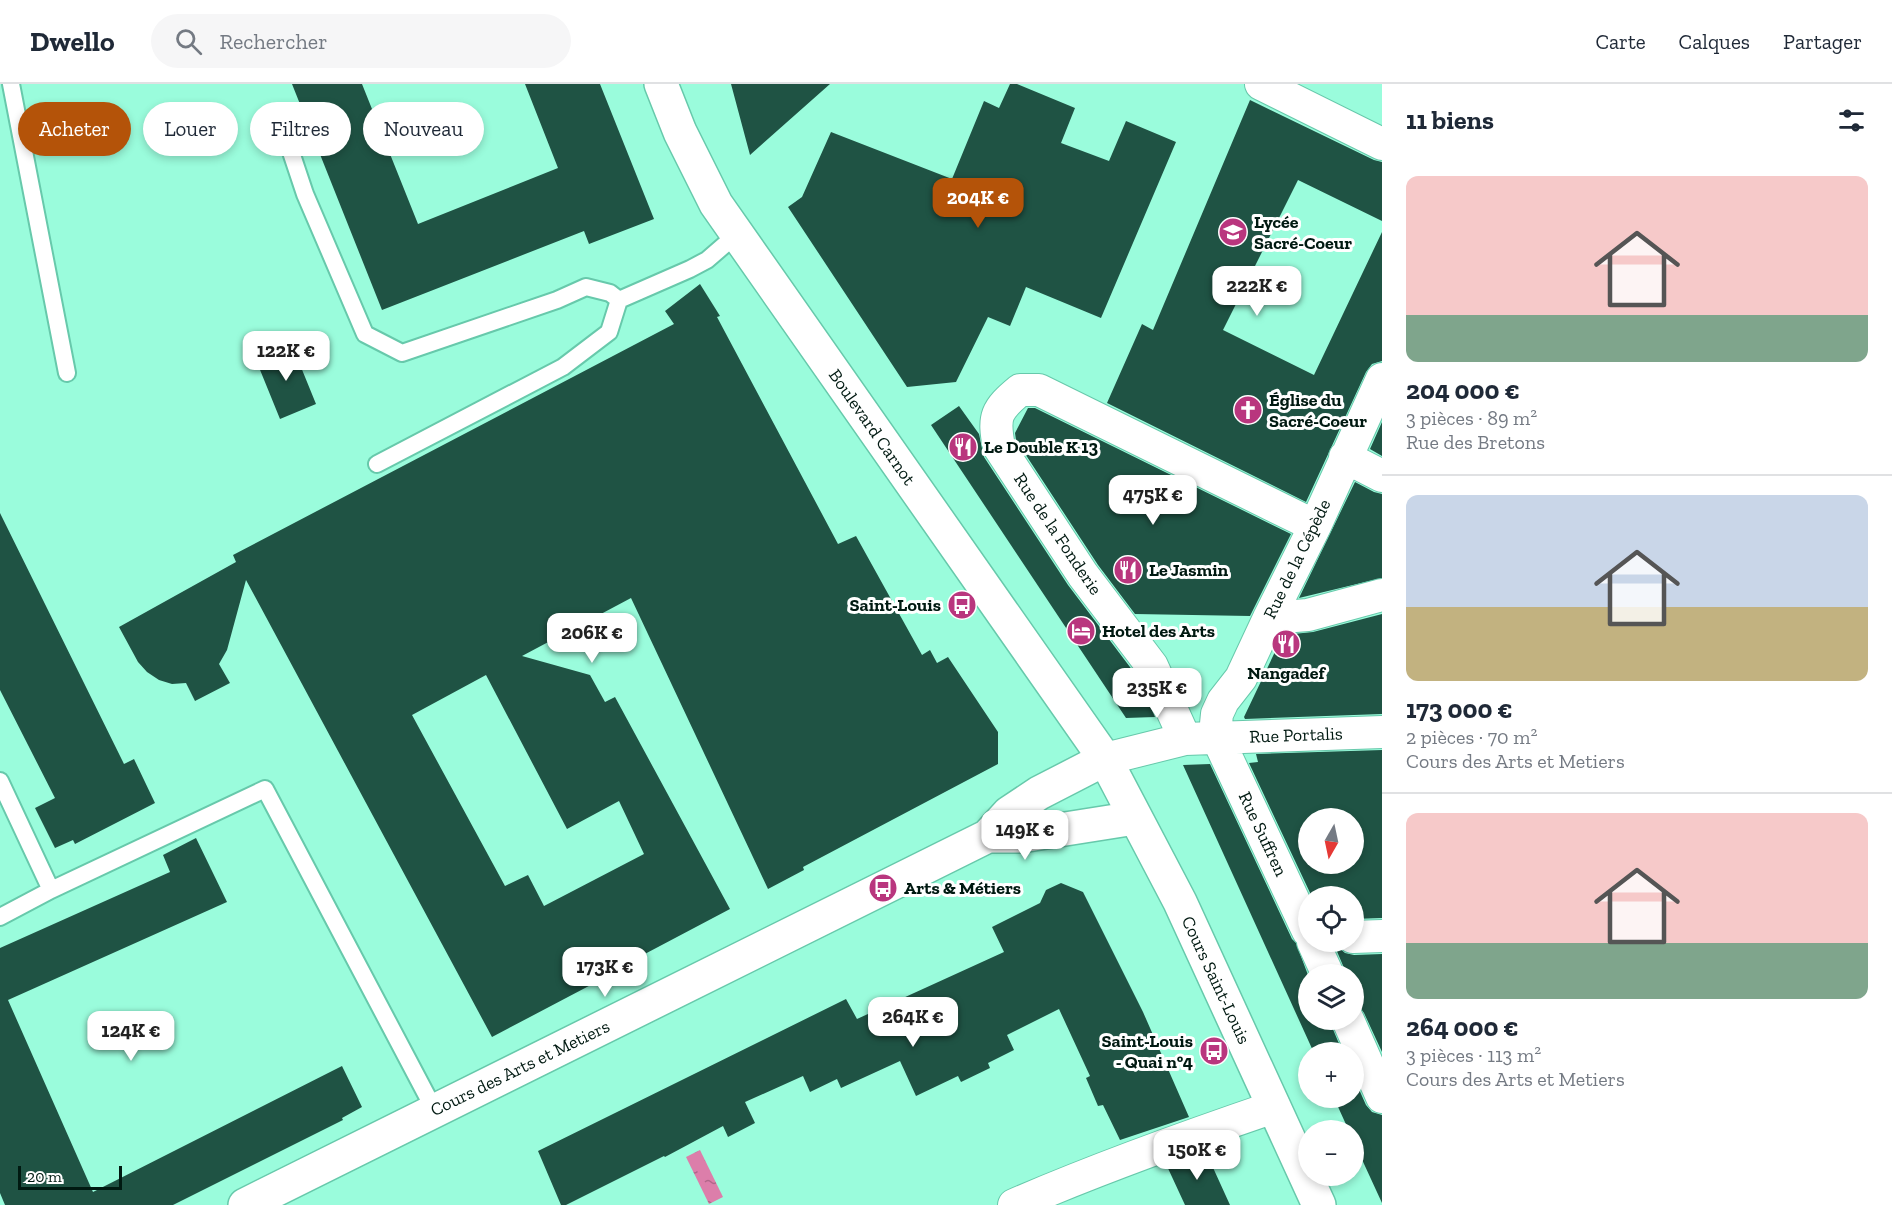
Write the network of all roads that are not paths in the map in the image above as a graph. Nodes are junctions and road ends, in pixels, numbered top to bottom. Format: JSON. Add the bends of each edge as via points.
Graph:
{"nodes":[{"id":1,"x":11,"y":84,"type":"edge"},
{"id":2,"x":662,"y":84,"type":"edge"},
{"id":3,"x":1261,"y":84,"type":"edge"},
{"id":4,"x":1382,"y":144,"type":"edge"},
{"id":5,"x":292,"y":156,"type":"edge"},
{"id":6,"x":737,"y":234,"type":"junction"},
{"id":7,"x":619,"y":300,"type":"junction"},
{"id":8,"x":67,"y":373,"type":"dead end"},
{"id":9,"x":1382,"y":379,"type":"edge"},
{"id":10,"x":1345,"y":458,"type":"junction"},
{"id":11,"x":377,"y":464,"type":"dead end"},
{"id":12,"x":1382,"y":476,"type":"edge"},
{"id":13,"x":1315,"y":526,"type":"junction"},
{"id":14,"x":1382,"y":595,"type":"edge"},
{"id":15,"x":1269,"y":618,"type":"junction"},
{"id":16,"x":1382,"y":732,"type":"edge"},
{"id":17,"x":1217,"y":737,"type":"junction"},
{"id":18,"x":1185,"y":739,"type":"junction"},
{"id":19,"x":1105,"y":759,"type":"junction"},
{"id":20,"x":0,"y":781,"type":"edge"},
{"id":21,"x":1135,"y":818,"type":"junction"},
{"id":22,"x":988,"y":836,"type":"junction"},
{"id":23,"x":51,"y":890,"type":"junction"},
{"id":24,"x":1298,"y":910,"type":"edge"},
{"id":25,"x":0,"y":917,"type":"edge"},
{"id":26,"x":1382,"y":936,"type":"edge"},
{"id":27,"x":1364,"y":937,"type":"edge"},
{"id":28,"x":1352,"y":1030,"type":"edge"},
{"id":29,"x":1382,"y":1097,"type":"edge"},
{"id":30,"x":1274,"y":1107,"type":"junction"},
{"id":31,"x":435,"y":1111,"type":"junction"},
{"id":32,"x":245,"y":1205,"type":"edge"},
{"id":33,"x":1014,"y":1205,"type":"edge"},
{"id":34,"x":1319,"y":1205,"type":"edge"}],
"edges":[{"from":1,"to":8,"type":"lane"},
{"from":2,"to":6,"type":"main road","name":"Boulevard Carnot","via":[[680,132]]},
{"from":3,"to":4,"type":"street"},
{"from":5,"to":7,"type":"lane","via":[[365,334],[402,353],[586,287],[610,293]]},
{"from":6,"to":7,"type":"lane","via":[[707,260]]},
{"from":6,"to":19,"type":"main road","name":"Boulevard Carnot"},
{"from":7,"to":11,"type":"lane","via":[[609,332],[563,367]]},
{"from":9,"to":10,"type":"street","name":"Rue de la Cépède"},
{"from":10,"to":12,"type":"street"},
{"from":10,"to":13,"type":"street","name":"Rue de la Cépède"},
{"from":13,"to":15,"type":"street","name":"Rue de la Cépède"},
{"from":13,"to":18,"type":"street","name":"Rue de la Fonderie","via":[[1039,390],[1020,390],[1001,405],[995,426],[999,447],[1083,575],[1152,666]]},
{"from":14,"to":15,"type":"street","via":[[1308,615]]},
{"from":15,"to":17,"type":"street","name":"Rue de la Cépède","via":[[1241,678],[1217,714]]},
{"from":16,"to":17,"type":"street","name":"Rue Portalis"},
{"from":17,"to":18,"type":"street","name":"Rue Portalis"},
{"from":17,"to":24,"type":"street","name":"Rue Suffren"},
{"from":18,"to":19,"type":"street","name":"Rue Portalis"},
{"from":19,"to":21,"type":"main road","name":"Cours Saint-Louis"},
{"from":19,"to":22,"type":"main road","name":"Cours des Arts et Metiers","via":[[1039,793],[1009,813]]},
{"from":20,"to":23,"type":"lane"},
{"from":21,"to":22,"type":"main road","name":"Cours des Arts et Metiers","via":[[1021,836]]},
{"from":21,"to":30,"type":"main road","name":"Cours Saint-Louis","via":[[1180,902]]},
{"from":22,"to":31,"type":"main road","name":"Cours des Arts et Metiers"},
{"from":23,"to":25,"type":"lane"},
{"from":23,"to":31,"type":"lane","via":[[266,789]]},
{"from":26,"to":27,"type":"street"},
{"from":28,"to":29,"type":"street"},
{"from":30,"to":33,"type":"street","via":[[1066,1182]]},
{"from":30,"to":34,"type":"main road","name":"Cours Saint-Louis"},
{"from":31,"to":32,"type":"main road","name":"Cours des Arts et Metiers"}]}
